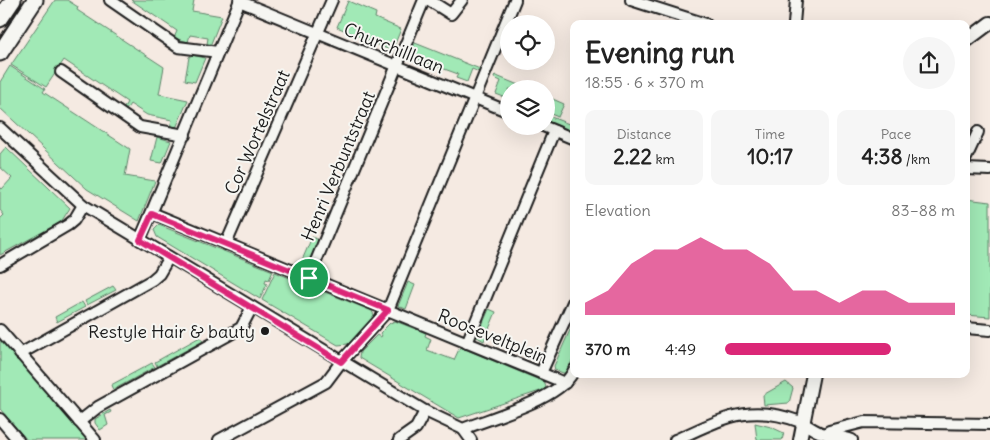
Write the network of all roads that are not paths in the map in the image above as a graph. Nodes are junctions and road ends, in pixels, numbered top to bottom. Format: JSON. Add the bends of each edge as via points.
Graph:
{"nodes":[{"id":1,"x":13,"y":0,"type":"edge"},
{"id":2,"x":35,"y":0,"type":"edge"},
{"id":3,"x":110,"y":0,"type":"edge"},
{"id":4,"x":332,"y":0,"type":"edge"},
{"id":5,"x":424,"y":0,"type":"edge"},
{"id":6,"x":428,"y":0,"type":"edge"},
{"id":7,"x":462,"y":0,"type":"edge"},
{"id":8,"x":516,"y":0,"type":"edge"},
{"id":9,"x":631,"y":0,"type":"edge"},
{"id":10,"x":796,"y":0,"type":"edge"},
{"id":11,"x":240,"y":1,"type":"edge"},
{"id":12,"x":657,"y":5,"type":"edge"},
{"id":13,"x":0,"y":19,"type":"edge"},
{"id":14,"x":686,"y":20,"type":"edge"},
{"id":15,"x":794,"y":20,"type":"edge"},
{"id":16,"x":990,"y":22,"type":"edge"},
{"id":17,"x":318,"y":34,"type":"junction"},
{"id":18,"x":970,"y":37,"type":"edge"},
{"id":19,"x":218,"y":52,"type":"junction"},
{"id":20,"x":0,"y":53,"type":"edge"},
{"id":21,"x":397,"y":66,"type":"junction"},
{"id":22,"x":61,"y":72,"type":"dead end"},
{"id":23,"x":477,"y":99,"type":"junction"},
{"id":24,"x":500,"y":108,"type":"edge"},
{"id":25,"x":0,"y":128,"type":"edge"},
{"id":26,"x":555,"y":131,"type":"edge"},
{"id":27,"x":978,"y":132,"type":"dead end"},
{"id":28,"x":185,"y":135,"type":"junction"},
{"id":29,"x":552,"y":135,"type":"edge"},
{"id":30,"x":570,"y":137,"type":"edge"},
{"id":31,"x":970,"y":149,"type":"edge"},
{"id":32,"x":970,"y":169,"type":"edge"},
{"id":33,"x":990,"y":170,"type":"edge"},
{"id":34,"x":83,"y":205,"type":"junction"},
{"id":35,"x":152,"y":214,"type":"junction"},
{"id":36,"x":140,"y":240,"type":"junction"},
{"id":37,"x":226,"y":244,"type":"junction"},
{"id":38,"x":169,"y":257,"type":"junction"},
{"id":39,"x":0,"y":265,"type":"edge"},
{"id":40,"x":309,"y":278,"type":"junction"},
{"id":41,"x":252,"y":307,"type":"junction"},
{"id":42,"x":570,"y":309,"type":"edge"},
{"id":43,"x":388,"y":310,"type":"junction"},
{"id":44,"x":970,"y":328,"type":"edge"},
{"id":45,"x":0,"y":330,"type":"edge"},
{"id":46,"x":990,"y":330,"type":"edge"},
{"id":47,"x":467,"y":343,"type":"junction"},
{"id":48,"x":20,"y":354,"type":"junction"},
{"id":49,"x":341,"y":362,"type":"junction"},
{"id":50,"x":541,"y":373,"type":"junction"},
{"id":51,"x":570,"y":376,"type":"edge"},
{"id":52,"x":812,"y":378,"type":"edge"},
{"id":53,"x":566,"y":383,"type":"junction"},
{"id":54,"x":425,"y":411,"type":"junction"},
{"id":55,"x":0,"y":419,"type":"edge"},
{"id":56,"x":79,"y":422,"type":"junction"},
{"id":57,"x":802,"y":422,"type":"junction"},
{"id":58,"x":990,"y":424,"type":"edge"},
{"id":59,"x":463,"y":429,"type":"junction"},
{"id":60,"x":820,"y":436,"type":"edge"},
{"id":61,"x":17,"y":440,"type":"edge"},
{"id":62,"x":95,"y":440,"type":"edge"},
{"id":63,"x":219,"y":440,"type":"edge"},
{"id":64,"x":399,"y":440,"type":"edge"},
{"id":65,"x":471,"y":440,"type":"edge"},
{"id":66,"x":676,"y":440,"type":"edge"},
{"id":67,"x":800,"y":440,"type":"edge"},
{"id":68,"x":852,"y":440,"type":"edge"}],
"edges":[{"from":1,"to":13,"type":"main road"},
{"from":2,"to":20,"type":"main road"},
{"from":3,"to":19,"type":"street","via":[[178,46]]},
{"from":4,"to":17,"type":"street","name":"Cor Wortelstraat"},
{"from":5,"to":21,"type":"street","name":"Henri Verbuntstraat"},
{"from":6,"to":7,"type":"street","via":[[451,14]]},
{"from":8,"to":23,"type":"street"},
{"from":9,"to":12,"type":"street"},
{"from":10,"to":15,"type":"street"},
{"from":11,"to":17,"type":"street","name":"Churchilllaan"},
{"from":11,"to":19,"type":"street"},
{"from":12,"to":14,"type":"street"},
{"from":16,"to":18,"type":"street"},
{"from":17,"to":21,"type":"street","name":"Churchilllaan"},
{"from":17,"to":37,"type":"street","name":"Cor Wortelstraat"},
{"from":19,"to":28,"type":"street"},
{"from":21,"to":23,"type":"street","name":"Churchilllaan"},
{"from":21,"to":40,"type":"street","name":"Henri Verbuntstraat"},
{"from":22,"to":28,"type":"street","via":[[140,127]]},
{"from":23,"to":24,"type":"street","name":"Churchilllaan"},
{"from":23,"to":43,"type":"street"},
{"from":25,"to":34,"type":"street"},
{"from":26,"to":30,"type":"street"},
{"from":27,"to":31,"type":"street"},
{"from":28,"to":35,"type":"street"},
{"from":29,"to":47,"type":"street"},
{"from":32,"to":33,"type":"street"},
{"from":34,"to":36,"type":"street"},
{"from":34,"to":39,"type":"street","via":[[68,225]]},
{"from":35,"to":36,"type":"street"},
{"from":35,"to":37,"type":"street","name":"Rooseveltplein"},
{"from":36,"to":38,"type":"street"},
{"from":37,"to":40,"type":"street","name":"Rooseveltplein"},
{"from":38,"to":41,"type":"street"},
{"from":38,"to":48,"type":"street","via":[[152,280]]},
{"from":40,"to":43,"type":"street","name":"Rooseveltplein"},
{"from":41,"to":49,"type":"street"},
{"from":41,"to":56,"type":"street","via":[[241,328],[98,407]]},
{"from":42,"to":50,"type":"street"},
{"from":43,"to":47,"type":"street","name":"Rooseveltplein"},
{"from":43,"to":49,"type":"street"},
{"from":44,"to":46,"type":"street"},
{"from":45,"to":48,"type":"street"},
{"from":47,"to":50,"type":"street","name":"Rooseveltplein"},
{"from":48,"to":56,"type":"street"},
{"from":49,"to":54,"type":"street"},
{"from":49,"to":63,"type":"street","via":[[326,382]]},
{"from":50,"to":53,"type":"street","name":"Rooseveltplein"},
{"from":51,"to":53,"type":"street"},
{"from":52,"to":57,"type":"street"},
{"from":53,"to":59,"type":"street","name":"Rooseveltplein","via":[[548,396]]},
{"from":54,"to":59,"type":"street"},
{"from":54,"to":64,"type":"street","via":[[416,428]]},
{"from":55,"to":61,"type":"street"},
{"from":56,"to":62,"type":"street"},
{"from":57,"to":60,"type":"street"},
{"from":57,"to":66,"type":"street","via":[[765,412],[748,412]]},
{"from":57,"to":67,"type":"street"},
{"from":58,"to":60,"type":"street","via":[[864,422]]},
{"from":59,"to":65,"type":"street"},
{"from":60,"to":68,"type":"street"}]}
